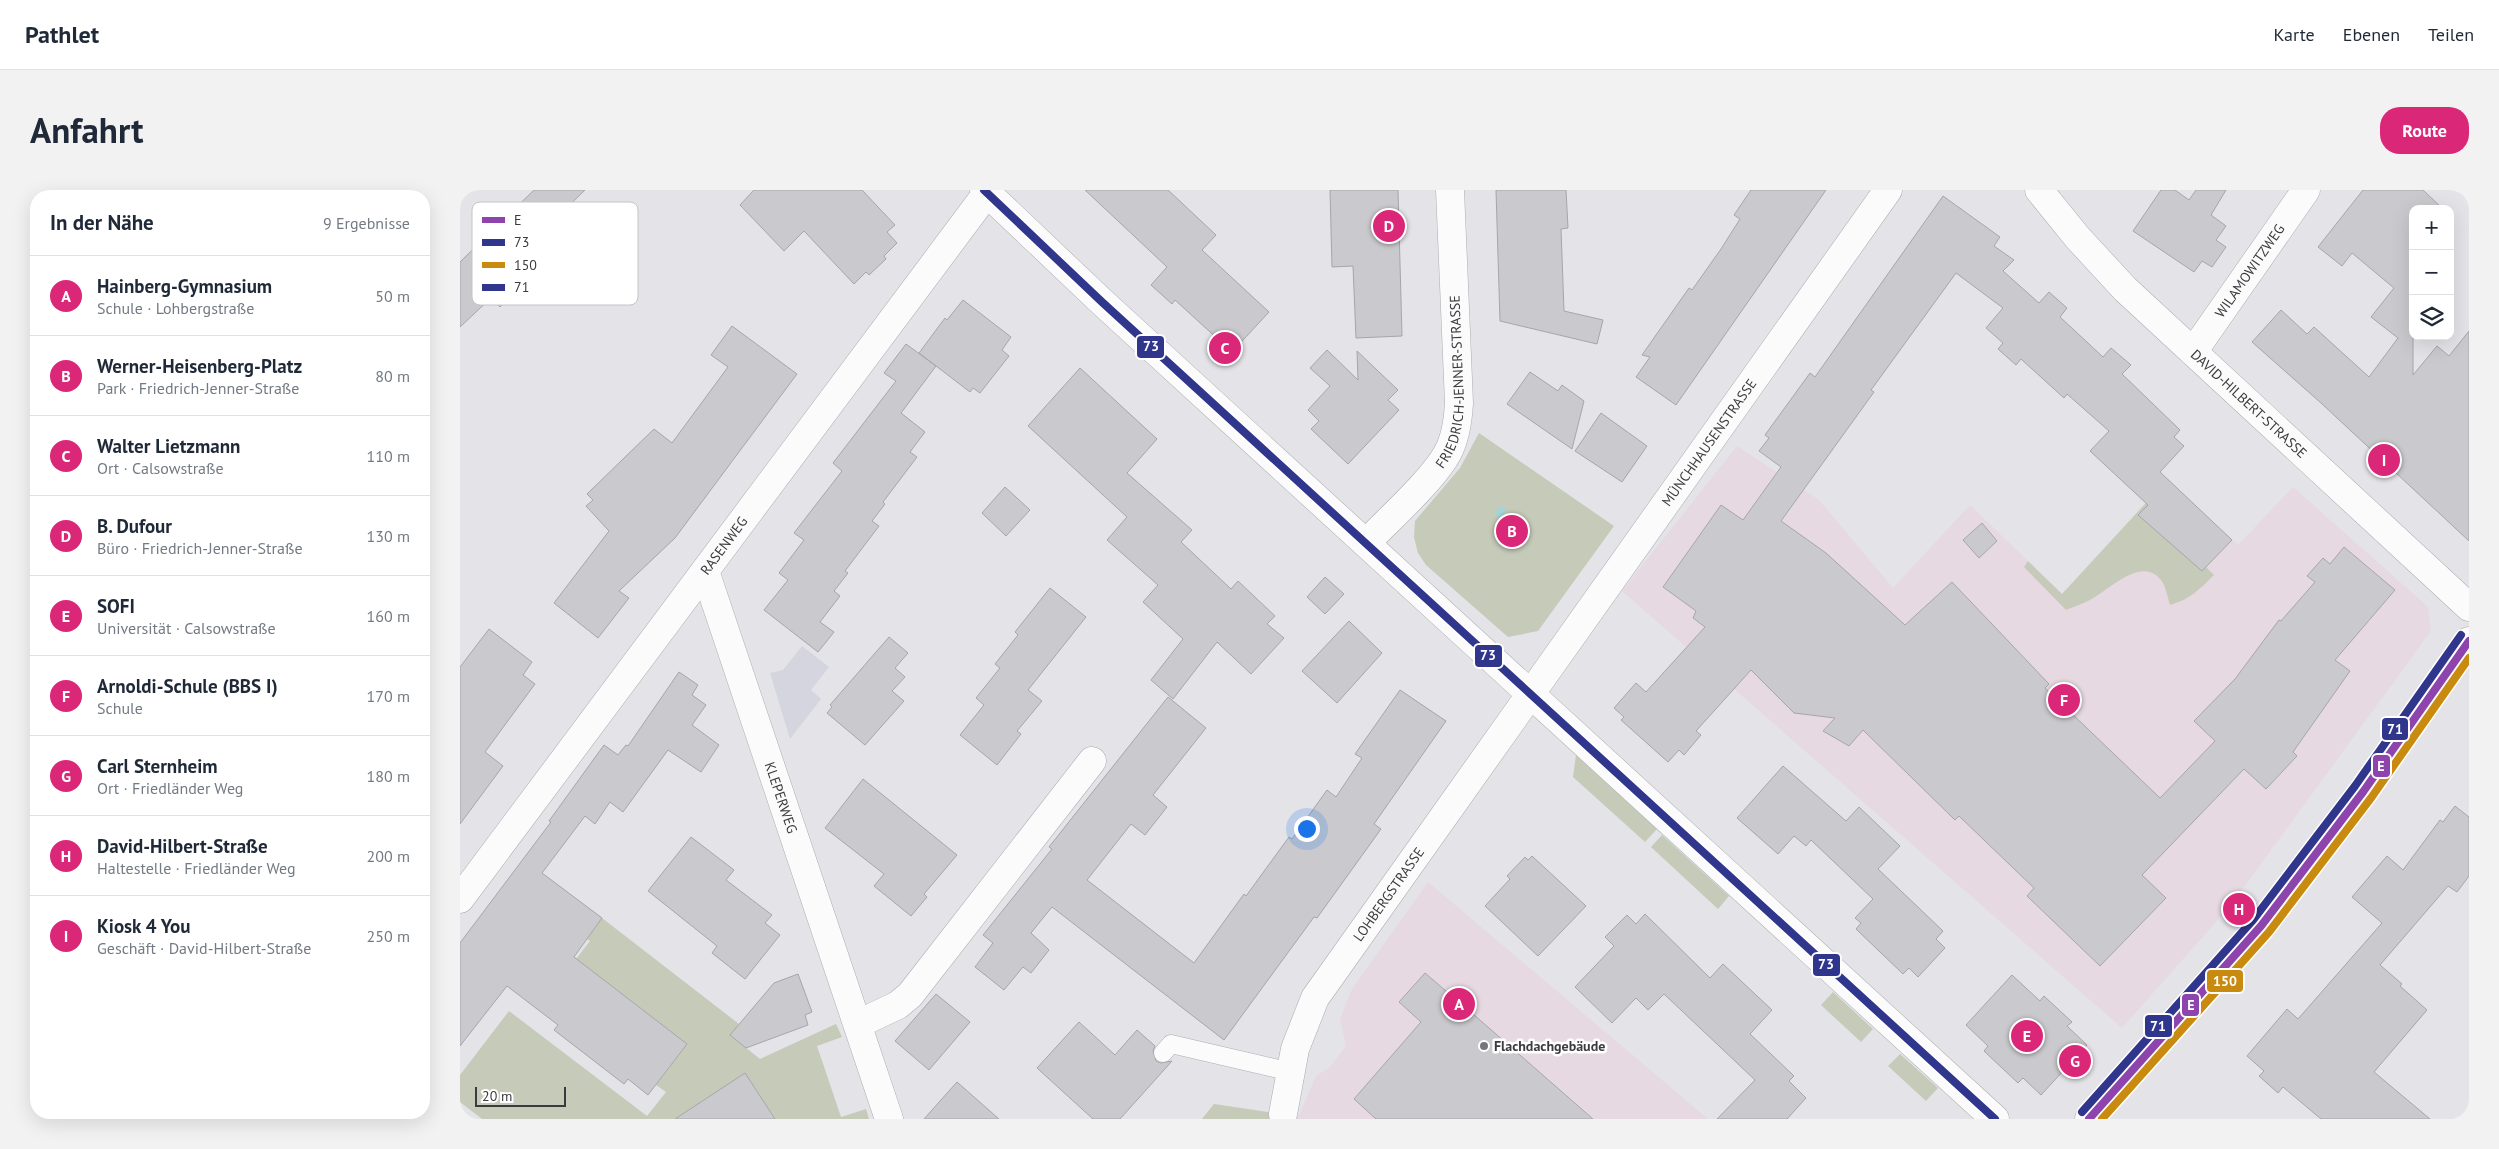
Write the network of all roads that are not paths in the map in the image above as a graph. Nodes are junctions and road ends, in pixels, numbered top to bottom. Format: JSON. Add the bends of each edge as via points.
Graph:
{"nodes":[{"id":1,"x":1450,"y":190,"type":"edge"},
{"id":2,"x":1888,"y":190,"type":"edge"},
{"id":3,"x":2039,"y":190,"type":"edge"},
{"id":4,"x":2306,"y":190,"type":"edge"},
{"id":5,"x":986,"y":191,"type":"edge"},
{"id":6,"x":2193,"y":352,"type":"junction"},
{"id":7,"x":1367,"y":542,"type":"junction"},
{"id":8,"x":705,"y":571,"type":"junction"},
{"id":9,"x":2469,"y":607,"type":"edge"},
{"id":10,"x":2469,"y":641,"type":"edge"},
{"id":11,"x":1532,"y":694,"type":"junction"},
{"id":12,"x":1092,"y":761,"type":"dead end"},
{"id":13,"x":460,"y":899,"type":"edge"},
{"id":14,"x":858,"y":1024,"type":"junction"},
{"id":15,"x":1163,"y":1053,"type":"dead end"},
{"id":16,"x":1291,"y":1072,"type":"junction"},
{"id":17,"x":1283,"y":1114,"type":"dead end"},
{"id":18,"x":889,"y":1119,"type":"edge"},
{"id":19,"x":1995,"y":1119,"type":"edge"},
{"id":20,"x":2089,"y":1119,"type":"edge"}],
"edges":[{"from":1,"to":7,"type":"street","name":"FRIEDRICH-JENNER-STRASSE","via":[[1459,403],[1457,426],[1448,453],[1437,469]]},
{"from":2,"to":11,"type":"street","name":"MÜNCHHAUSENSTRASSE"},
{"from":3,"to":6,"type":"street","name":"DAVID-HILBERT-STRASSE","via":[[2125,289]]},
{"from":4,"to":6,"type":"street","name":"WILAMOWITZWEG"},
{"from":5,"to":7,"type":"street","via":[[1102,302]]},
{"from":5,"to":8,"type":"street","name":"RASENWEG"},
{"from":6,"to":9,"type":"street","name":"DAVID-HILBERT-STRASSE"},
{"from":7,"to":11,"type":"street"},
{"from":8,"to":13,"type":"street","name":"RASENWEG"},
{"from":8,"to":14,"type":"street","name":"KLEPERWEG"},
{"from":10,"to":20,"type":"street","via":[[2362,792],[2261,926]]},
{"from":11,"to":16,"type":"street","name":"LOHBERGSTRASSE","via":[[1315,998],[1295,1049]]},
{"from":11,"to":19,"type":"street"},
{"from":12,"to":14,"type":"street","via":[[910,995],[898,1005]]},
{"from":14,"to":18,"type":"street","name":"KLEPERWEG"},
{"from":15,"to":16,"type":"lane","via":[[1171,1044]]},
{"from":16,"to":17,"type":"street","name":"LOHBERGSTRASSE"}]}
